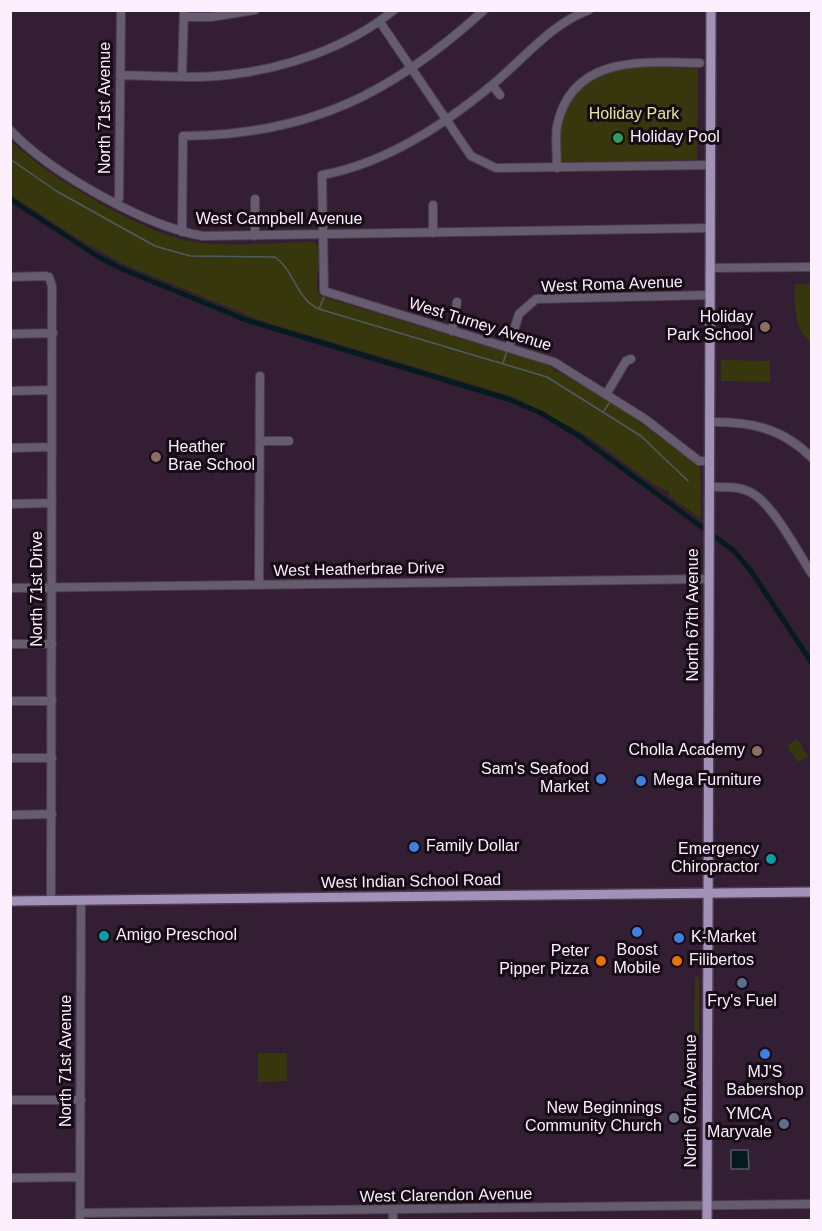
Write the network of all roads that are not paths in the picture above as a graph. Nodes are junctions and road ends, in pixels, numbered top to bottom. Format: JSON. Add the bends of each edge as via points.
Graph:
{"nodes":[{"id":1,"x":120,"y":10,"type":"edge"},
{"id":2,"x":255,"y":10,"type":"edge"},
{"id":3,"x":394,"y":10,"type":"edge"},
{"id":4,"x":484,"y":10,"type":"edge"},
{"id":5,"x":589,"y":10,"type":"edge"},
{"id":6,"x":711,"y":10,"type":"edge"},
{"id":7,"x":184,"y":14,"type":"edge"},
{"id":8,"x":380,"y":22,"type":"junction"},
{"id":9,"x":700,"y":63,"type":"dead end"},
{"id":10,"x":412,"y":70,"type":"junction"},
{"id":11,"x":120,"y":75,"type":"junction"},
{"id":12,"x":182,"y":76,"type":"junction"},
{"id":13,"x":492,"y":85,"type":"junction"},
{"id":14,"x":500,"y":95,"type":"dead end"},
{"id":15,"x":446,"y":120,"type":"junction"},
{"id":16,"x":10,"y":130,"type":"edge"},
{"id":17,"x":710,"y":165,"type":"junction"},
{"id":18,"x":556,"y":168,"type":"junction"},
{"id":19,"x":255,"y":199,"type":"dead end"},
{"id":20,"x":116,"y":204,"type":"junction"},
{"id":21,"x":433,"y":205,"type":"dead end"},
{"id":22,"x":710,"y":228,"type":"junction"},
{"id":23,"x":182,"y":232,"type":"junction"},
{"id":24,"x":433,"y":233,"type":"junction"},
{"id":25,"x":323,"y":235,"type":"junction"},
{"id":26,"x":255,"y":236,"type":"junction"},
{"id":27,"x":812,"y":267,"type":"edge"},
{"id":28,"x":710,"y":268,"type":"junction"},
{"id":29,"x":10,"y":277,"type":"edge"},
{"id":30,"x":710,"y":295,"type":"junction"},
{"id":31,"x":457,"y":302,"type":"dead end"},
{"id":32,"x":452,"y":331,"type":"junction"},
{"id":33,"x":53,"y":333,"type":"junction"},
{"id":34,"x":10,"y":334,"type":"edge"},
{"id":35,"x":509,"y":347,"type":"junction"},
{"id":36,"x":631,"y":359,"type":"dead end"},
{"id":37,"x":260,"y":376,"type":"dead end"},
{"id":38,"x":52,"y":390,"type":"junction"},
{"id":39,"x":10,"y":391,"type":"edge"},
{"id":40,"x":607,"y":393,"type":"junction"},
{"id":41,"x":709,"y":422,"type":"junction"},
{"id":42,"x":260,"y":441,"type":"junction"},
{"id":43,"x":289,"y":441,"type":"dead end"},
{"id":44,"x":52,"y":447,"type":"junction"},
{"id":45,"x":10,"y":448,"type":"edge"},
{"id":46,"x":812,"y":458,"type":"edge"},
{"id":47,"x":709,"y":461,"type":"junction"},
{"id":48,"x":709,"y":487,"type":"junction"},
{"id":49,"x":52,"y":503,"type":"junction"},
{"id":50,"x":10,"y":504,"type":"edge"},
{"id":51,"x":812,"y":574,"type":"edge"},
{"id":52,"x":709,"y":579,"type":"junction"},
{"id":53,"x":259,"y":585,"type":"junction"},
{"id":54,"x":10,"y":588,"type":"edge"},
{"id":55,"x":52,"y":588,"type":"junction"},
{"id":56,"x":10,"y":644,"type":"edge"},
{"id":57,"x":52,"y":644,"type":"junction"},
{"id":58,"x":10,"y":701,"type":"edge"},
{"id":59,"x":52,"y":701,"type":"junction"},
{"id":60,"x":10,"y":758,"type":"edge"},
{"id":61,"x":52,"y":758,"type":"junction"},
{"id":62,"x":52,"y":814,"type":"junction"},
{"id":63,"x":10,"y":815,"type":"edge"},
{"id":64,"x":812,"y":892,"type":"edge"},
{"id":65,"x":707,"y":893,"type":"junction"},
{"id":66,"x":81,"y":900,"type":"junction"},
{"id":67,"x":10,"y":901,"type":"edge"},
{"id":68,"x":51,"y":901,"type":"junction"},
{"id":69,"x":81,"y":1100,"type":"junction"},
{"id":70,"x":10,"y":1101,"type":"edge"},
{"id":71,"x":80,"y":1177,"type":"junction"},
{"id":72,"x":10,"y":1178,"type":"edge"},
{"id":73,"x":812,"y":1204,"type":"edge"},
{"id":74,"x":707,"y":1206,"type":"junction"},
{"id":75,"x":393,"y":1210,"type":"junction"},
{"id":76,"x":80,"y":1217,"type":"edge"},
{"id":77,"x":393,"y":1221,"type":"edge"},
{"id":78,"x":707,"y":1221,"type":"edge"}],
"edges":[{"from":1,"to":11,"type":"street","name":"North 71st Avenue"},
{"from":2,"to":7,"type":"street","via":[[211,17]]},
{"from":3,"to":8,"type":"street"},
{"from":4,"to":10,"type":"street"},
{"from":5,"to":13,"type":"street","via":[[570,17]]},
{"from":6,"to":17,"type":"main road","name":"North 67th Avenue"},
{"from":7,"to":12,"type":"street"},
{"from":8,"to":10,"type":"street"},
{"from":8,"to":12,"type":"street","via":[[296,60],[229,75]]},
{"from":9,"to":18,"type":"street","via":[[630,63],[600,70],[586,79],[571,95],[557,126]]},
{"from":10,"to":15,"type":"street"},
{"from":10,"to":23,"type":"street","via":[[365,96],[307,119],[240,133],[183,136]]},
{"from":11,"to":12,"type":"street"},
{"from":11,"to":20,"type":"street","name":"North 71st Avenue"},
{"from":13,"to":14,"type":"street"},
{"from":13,"to":15,"type":"street"},
{"from":15,"to":18,"type":"street","via":[[471,156],[496,168]]},
{"from":15,"to":25,"type":"street","via":[[363,163],[322,175]]},
{"from":16,"to":20,"type":"street","name":"West Campbell Avenue","via":[[26,146]]},
{"from":17,"to":18,"type":"street"},
{"from":17,"to":22,"type":"main road","name":"North 67th Avenue"},
{"from":19,"to":26,"type":"street"},
{"from":20,"to":23,"type":"street","name":"West Campbell Avenue"},
{"from":21,"to":24,"type":"street"},
{"from":22,"to":24,"type":"street","name":"West Campbell Avenue"},
{"from":22,"to":28,"type":"main road","name":"North 67th Avenue"},
{"from":23,"to":26,"type":"street","name":"West Campbell Avenue"},
{"from":24,"to":25,"type":"street","name":"West Campbell Avenue"},
{"from":25,"to":26,"type":"street","name":"West Campbell Avenue"},
{"from":25,"to":32,"type":"street","name":"West Turney Avenue","via":[[324,291]]},
{"from":27,"to":28,"type":"street"},
{"from":28,"to":30,"type":"main road","name":"North 67th Avenue"},
{"from":29,"to":33,"type":"street","name":"North 71st Drive","via":[[49,277]]},
{"from":30,"to":35,"type":"street","name":"West Roma Avenue","via":[[536,299],[519,314]]},
{"from":30,"to":41,"type":"main road","name":"North 67th Avenue"},
{"from":31,"to":32,"type":"street"},
{"from":32,"to":35,"type":"street","name":"West Turney Avenue"},
{"from":33,"to":34,"type":"street"},
{"from":33,"to":38,"type":"street","name":"North 71st Drive"},
{"from":35,"to":40,"type":"street","name":"West Turney Avenue","via":[[554,362]]},
{"from":36,"to":40,"type":"street"},
{"from":37,"to":42,"type":"street"},
{"from":38,"to":39,"type":"street"},
{"from":38,"to":44,"type":"street","name":"North 71st Drive"},
{"from":40,"to":47,"type":"street","name":"West Turney Avenue","via":[[699,461]]},
{"from":41,"to":46,"type":"street","via":[[744,423],[769,429]]},
{"from":41,"to":47,"type":"main road","name":"North 67th Avenue"},
{"from":42,"to":43,"type":"street"},
{"from":42,"to":53,"type":"street"},
{"from":44,"to":45,"type":"street"},
{"from":44,"to":49,"type":"street","name":"North 71st Drive"},
{"from":47,"to":48,"type":"main road","name":"North 67th Avenue"},
{"from":48,"to":51,"type":"street","via":[[741,489],[756,495]]},
{"from":48,"to":52,"type":"main road","name":"North 67th Avenue"},
{"from":49,"to":50,"type":"street"},
{"from":49,"to":55,"type":"street","name":"North 71st Drive"},
{"from":52,"to":53,"type":"street","name":"West Heatherbrae Drive"},
{"from":52,"to":65,"type":"main road","name":"North 67th Avenue"},
{"from":53,"to":55,"type":"street","name":"West Heatherbrae Drive"},
{"from":54,"to":55,"type":"street","name":"West Heatherbrae Drive"},
{"from":55,"to":57,"type":"street","name":"North 71st Drive"},
{"from":56,"to":57,"type":"street"},
{"from":57,"to":59,"type":"street","name":"North 71st Drive"},
{"from":58,"to":59,"type":"street"},
{"from":59,"to":61,"type":"street","name":"North 71st Drive"},
{"from":60,"to":61,"type":"street"},
{"from":61,"to":62,"type":"street","name":"North 71st Drive"},
{"from":62,"to":63,"type":"street"},
{"from":62,"to":68,"type":"street","name":"North 71st Drive"},
{"from":64,"to":65,"type":"main road","name":"West Indian School Road"},
{"from":65,"to":66,"type":"main road","name":"West Indian School Road"},
{"from":65,"to":74,"type":"main road","name":"North 67th Avenue"},
{"from":66,"to":68,"type":"main road","name":"West Indian School Road"},
{"from":66,"to":69,"type":"street","name":"North 71st Avenue"},
{"from":67,"to":68,"type":"main road","name":"West Indian School Road"},
{"from":69,"to":70,"type":"street"},
{"from":69,"to":71,"type":"street","name":"North 71st Avenue"},
{"from":71,"to":72,"type":"street"},
{"from":71,"to":76,"type":"street","name":"North 71st Avenue"},
{"from":73,"to":74,"type":"street","name":"West Clarendon Avenue"},
{"from":74,"to":75,"type":"street","name":"West Clarendon Avenue"},
{"from":74,"to":78,"type":"main road","name":"North 67th Avenue"},
{"from":75,"to":76,"type":"street","name":"West Clarendon Avenue"},
{"from":75,"to":77,"type":"street"}]}
